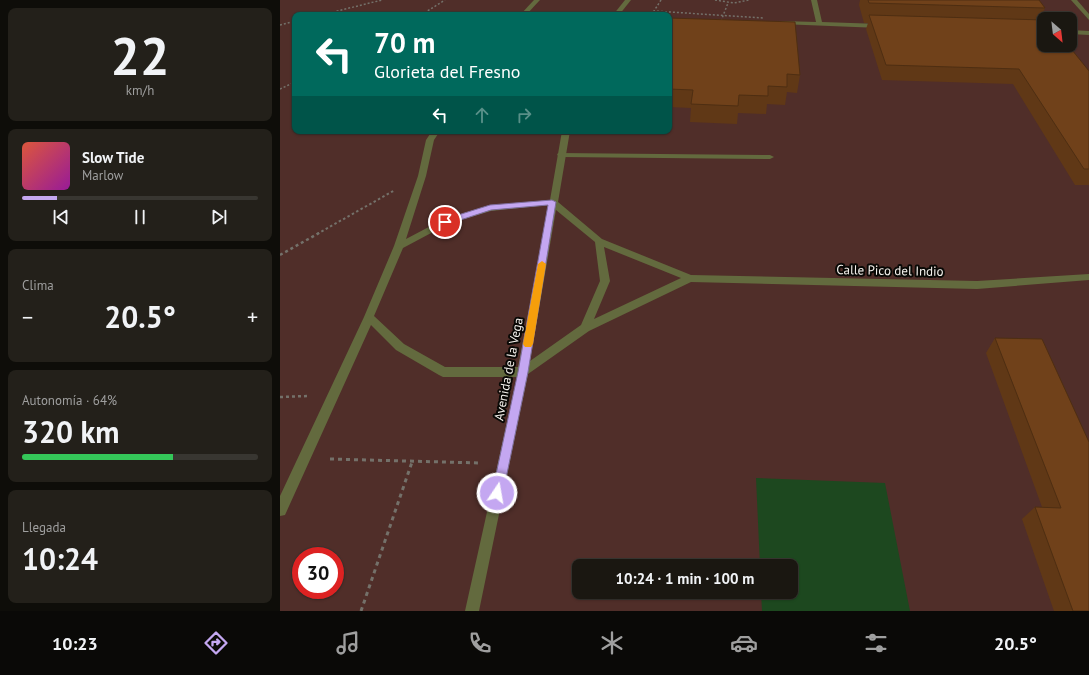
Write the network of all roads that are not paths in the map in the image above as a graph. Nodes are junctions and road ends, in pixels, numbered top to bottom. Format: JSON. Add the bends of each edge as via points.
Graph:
{"nodes":[{"id":1,"x":537,"y":0,"type":"edge"},
{"id":2,"x":628,"y":0,"type":"edge"},
{"id":3,"x":814,"y":0,"type":"edge"},
{"id":4,"x":1074,"y":0,"type":"edge"},
{"id":5,"x":526,"y":12,"type":"edge"},
{"id":6,"x":618,"y":12,"type":"edge"},
{"id":7,"x":1089,"y":18,"type":"edge"},
{"id":8,"x":774,"y":23,"type":"edge"},
{"id":9,"x":819,"y":24,"type":"junction"},
{"id":10,"x":889,"y":26,"type":"edge"},
{"id":11,"x":1077,"y":32,"type":"edge"},
{"id":12,"x":1089,"y":33,"type":"edge"},
{"id":13,"x":434,"y":134,"type":"edge"},
{"id":14,"x":565,"y":134,"type":"edge"},
{"id":15,"x":561,"y":155,"type":"junction"},
{"id":16,"x":770,"y":157,"type":"dead end"},
{"id":17,"x":552,"y":202,"type":"junction"},
{"id":18,"x":599,"y":241,"type":"junction"},
{"id":19,"x":399,"y":246,"type":"junction"},
{"id":20,"x":1089,"y":277,"type":"edge"},
{"id":21,"x":690,"y":278,"type":"junction"},
{"id":22,"x":369,"y":317,"type":"junction"},
{"id":23,"x":584,"y":328,"type":"junction"},
{"id":24,"x":523,"y":372,"type":"junction"},
{"id":25,"x":280,"y":510,"type":"edge"},
{"id":26,"x":472,"y":611,"type":"edge"}],
"edges":[{"from":1,"to":5,"type":"street"},
{"from":2,"to":6,"type":"street"},
{"from":3,"to":9,"type":"street"},
{"from":4,"to":7,"type":"street"},
{"from":8,"to":9,"type":"street"},
{"from":9,"to":10,"type":"street"},
{"from":11,"to":12,"type":"street"},
{"from":13,"to":19,"type":"street","via":[[430,140],[422,176]]},
{"from":14,"to":15,"type":"street","name":"Avenida de la Vega"},
{"from":15,"to":16,"type":"street"},
{"from":15,"to":17,"type":"street","name":"Avenida de la Vega"},
{"from":17,"to":18,"type":"street","name":"Calle Pico del Indio"},
{"from":17,"to":19,"type":"street","via":[[490,208],[445,222]]},
{"from":17,"to":24,"type":"street","name":"Avenida de la Vega"},
{"from":18,"to":21,"type":"street","name":"Calle Pico del Indio"},
{"from":18,"to":23,"type":"street","via":[[605,282]]},
{"from":19,"to":22,"type":"street"},
{"from":20,"to":21,"type":"street","name":"Calle Pico del Indio","via":[[977,285]]},
{"from":21,"to":23,"type":"street","name":"Calle Pico del Indio"},
{"from":22,"to":24,"type":"street","via":[[400,347],[443,372]]},
{"from":22,"to":25,"type":"street"},
{"from":23,"to":24,"type":"street","name":"Calle Pico del Indio"},
{"from":24,"to":26,"type":"street","name":"Avenida de la Vega"}]}
